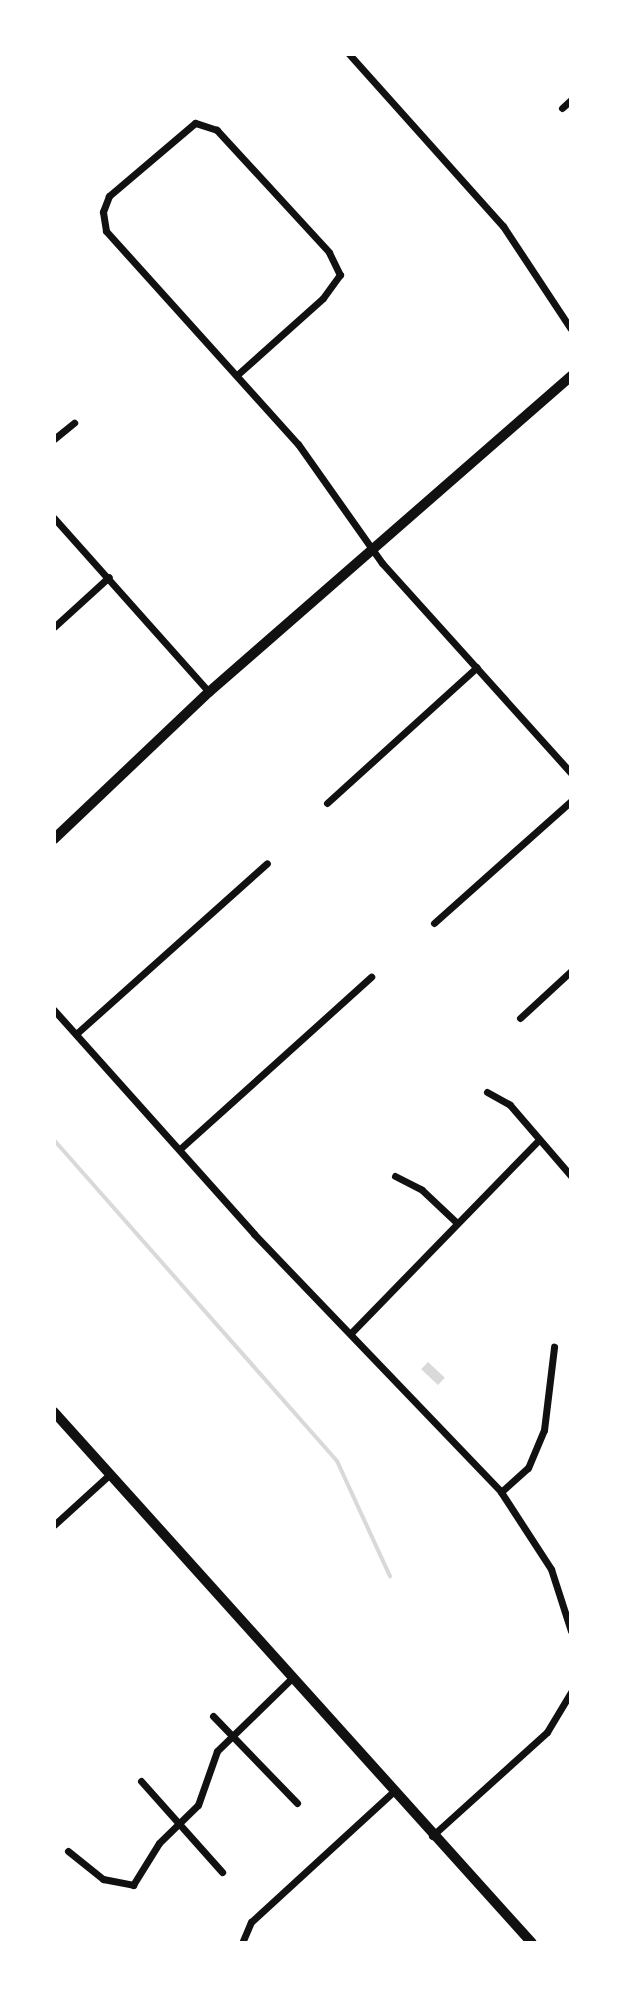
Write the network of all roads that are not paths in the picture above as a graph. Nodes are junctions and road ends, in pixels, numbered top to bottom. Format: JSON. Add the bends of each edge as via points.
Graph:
{"nodes":[{"id":1,"x":349,"y":54,"type":"edge"},
{"id":2,"x":571,"y":100,"type":"edge"},
{"id":3,"x":562,"y":108,"type":"dead end"},
{"id":4,"x":571,"y":329,"type":"edge"},
{"id":5,"x":237,"y":375,"type":"junction"},
{"id":6,"x":571,"y":376,"type":"edge"},
{"id":7,"x":74,"y":423,"type":"dead end"},
{"id":8,"x":54,"y":439,"type":"edge"},
{"id":9,"x":54,"y":518,"type":"edge"},
{"id":10,"x":372,"y":549,"type":"junction"},
{"id":11,"x":109,"y":577,"type":"junction"},
{"id":12,"x":54,"y":627,"type":"edge"},
{"id":13,"x":477,"y":667,"type":"junction"},
{"id":14,"x":209,"y":692,"type":"junction"},
{"id":15,"x":571,"y":773,"type":"edge"},
{"id":16,"x":571,"y":801,"type":"edge"},
{"id":17,"x":327,"y":803,"type":"dead end"},
{"id":18,"x":54,"y":839,"type":"edge"},
{"id":19,"x":267,"y":863,"type":"dead end"},
{"id":20,"x":434,"y":923,"type":"dead end"},
{"id":21,"x":571,"y":971,"type":"edge"},
{"id":22,"x":371,"y":977,"type":"dead end"},
{"id":23,"x":54,"y":1010,"type":"edge"},
{"id":24,"x":520,"y":1018,"type":"dead end"},
{"id":25,"x":76,"y":1034,"type":"junction"},
{"id":26,"x":487,"y":1092,"type":"dead end"},
{"id":27,"x":539,"y":1140,"type":"junction"},
{"id":28,"x":181,"y":1148,"type":"junction"},
{"id":29,"x":395,"y":1176,"type":"dead end"},
{"id":30,"x":571,"y":1176,"type":"edge"},
{"id":31,"x":456,"y":1222,"type":"junction"},
{"id":32,"x":352,"y":1332,"type":"junction"},
{"id":33,"x":554,"y":1347,"type":"dead end"},
{"id":34,"x":54,"y":1412,"type":"edge"},
{"id":35,"x":110,"y":1474,"type":"junction"},
{"id":36,"x":501,"y":1492,"type":"junction"},
{"id":37,"x":54,"y":1525,"type":"edge"},
{"id":38,"x":571,"y":1631,"type":"edge"},
{"id":39,"x":293,"y":1677,"type":"junction"},
{"id":40,"x":571,"y":1692,"type":"edge"},
{"id":41,"x":213,"y":1716,"type":"dead end"},
{"id":42,"x":233,"y":1736,"type":"junction"},
{"id":43,"x":141,"y":1781,"type":"dead end"},
{"id":44,"x":393,"y":1792,"type":"junction"},
{"id":45,"x":297,"y":1803,"type":"dead end"},
{"id":46,"x":180,"y":1823,"type":"junction"},
{"id":47,"x":432,"y":1837,"type":"junction"},
{"id":48,"x":68,"y":1851,"type":"dead end"},
{"id":49,"x":222,"y":1872,"type":"dead end"},
{"id":50,"x":242,"y":1943,"type":"edge"},
{"id":51,"x":532,"y":1943,"type":"edge"}],
"edges":[{"from":1,"to":4,"type":"street","via":[[503,226]]},
{"from":2,"to":3,"type":"street"},
{"from":5,"to":5,"type":"street","via":[[110,236],[102,217],[109,196],[195,123],[217,130],[329,252],[340,275],[323,298]]},
{"from":5,"to":10,"type":"street","via":[[298,444]]},
{"from":6,"to":10,"type":"main road"},
{"from":7,"to":8,"type":"street"},
{"from":9,"to":11,"type":"street"},
{"from":10,"to":13,"type":"street"},
{"from":10,"to":14,"type":"main road"},
{"from":11,"to":12,"type":"street"},
{"from":11,"to":14,"type":"street"},
{"from":13,"to":15,"type":"street"},
{"from":13,"to":17,"type":"street"},
{"from":14,"to":18,"type":"main road"},
{"from":16,"to":20,"type":"street"},
{"from":19,"to":25,"type":"street"},
{"from":21,"to":24,"type":"street"},
{"from":22,"to":28,"type":"street"},
{"from":23,"to":25,"type":"street"},
{"from":25,"to":28,"type":"street"},
{"from":26,"to":27,"type":"street","via":[[510,1105]]},
{"from":27,"to":30,"type":"street"},
{"from":27,"to":31,"type":"street"},
{"from":28,"to":32,"type":"street","via":[[254,1234]]},
{"from":29,"to":31,"type":"street","via":[[422,1190]]},
{"from":31,"to":32,"type":"street"},
{"from":32,"to":36,"type":"street"},
{"from":33,"to":36,"type":"street","via":[[544,1430],[534,1459]]},
{"from":34,"to":35,"type":"main road"},
{"from":35,"to":37,"type":"street"},
{"from":35,"to":39,"type":"main road"},
{"from":36,"to":38,"type":"street","via":[[551,1569]]},
{"from":39,"to":42,"type":"street"},
{"from":39,"to":44,"type":"main road"},
{"from":40,"to":47,"type":"street","via":[[547,1732]]},
{"from":41,"to":42,"type":"street"},
{"from":42,"to":45,"type":"street"},
{"from":42,"to":46,"type":"street","via":[[217,1751],[198,1805]]},
{"from":43,"to":46,"type":"street"},
{"from":44,"to":47,"type":"main road"},
{"from":44,"to":50,"type":"street","via":[[251,1922]]},
{"from":46,"to":48,"type":"street","via":[[159,1843],[133,1885],[103,1879]]},
{"from":46,"to":49,"type":"street"},
{"from":47,"to":51,"type":"main road"}]}
